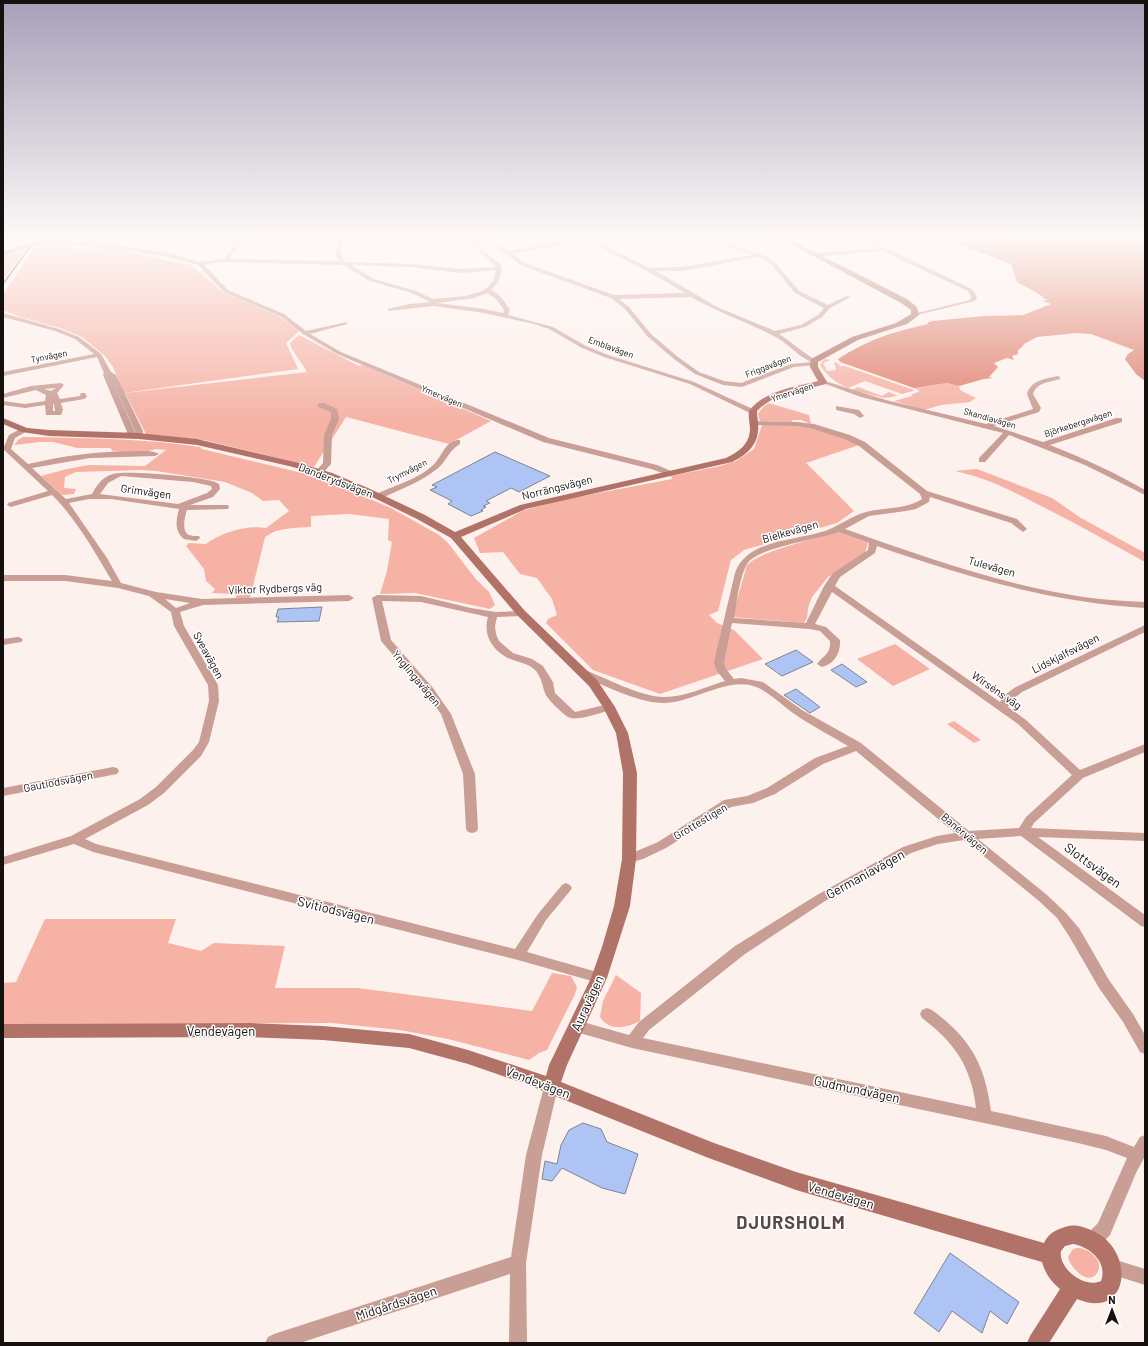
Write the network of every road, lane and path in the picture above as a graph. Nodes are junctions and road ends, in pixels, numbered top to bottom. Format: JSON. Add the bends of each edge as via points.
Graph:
{"nodes":[{"id":1,"x":246,"y":299,"type":"edge"},
{"id":2,"x":426,"y":299,"type":"edge"},
{"id":3,"x":446,"y":299,"type":"edge"},
{"id":4,"x":498,"y":299,"type":"edge"},
{"id":5,"x":615,"y":299,"type":"edge"},
{"id":6,"x":699,"y":299,"type":"edge"},
{"id":7,"x":811,"y":299,"type":"edge"},
{"id":8,"x":844,"y":299,"type":"edge"},
{"id":9,"x":900,"y":299,"type":"edge"},
{"id":10,"x":973,"y":299,"type":"edge"},
{"id":11,"x":433,"y":303,"type":"junction"},
{"id":12,"x":828,"y":307,"type":"junction"},
{"id":13,"x":390,"y":310,"type":"dead end"},
{"id":14,"x":3,"y":315,"type":"edge"},
{"id":15,"x":505,"y":315,"type":"junction"},
{"id":16,"x":915,"y":315,"type":"junction"},
{"id":17,"x":345,"y":323,"type":"dead end"},
{"id":18,"x":305,"y":333,"type":"junction"},
{"id":19,"x":774,"y":333,"type":"junction"},
{"id":20,"x":100,"y":355,"type":"junction"},
{"id":21,"x":814,"y":363,"type":"junction"},
{"id":22,"x":108,"y":373,"type":"junction"},
{"id":23,"x":3,"y":374,"type":"edge"},
{"id":24,"x":1058,"y":378,"type":"dead end"},
{"id":25,"x":823,"y":382,"type":"junction"},
{"id":26,"x":38,"y":388,"type":"dead end"},
{"id":27,"x":83,"y":394,"type":"dead end"},
{"id":28,"x":3,"y":396,"type":"edge"},
{"id":29,"x":58,"y":401,"type":"junction"},
{"id":30,"x":3,"y":403,"type":"edge"},
{"id":31,"x":48,"y":403,"type":"junction"},
{"id":32,"x":321,"y":405,"type":"dead end"},
{"id":33,"x":839,"y":408,"type":"dead end"},
{"id":34,"x":753,"y":411,"type":"junction"},
{"id":35,"x":860,"y":416,"type":"dead end"},
{"id":36,"x":1119,"y":420,"type":"dead end"},
{"id":37,"x":3,"y":421,"type":"edge"},
{"id":38,"x":754,"y":422,"type":"junction"},
{"id":39,"x":986,"y":426,"type":"junction"},
{"id":40,"x":25,"y":430,"type":"junction"},
{"id":41,"x":1007,"y":433,"type":"junction"},
{"id":42,"x":128,"y":436,"type":"junction"},
{"id":43,"x":139,"y":436,"type":"junction"},
{"id":44,"x":457,"y":442,"type":"dead end"},
{"id":45,"x":1042,"y":445,"type":"junction"},
{"id":46,"x":5,"y":447,"type":"edge"},
{"id":47,"x":155,"y":454,"type":"dead end"},
{"id":48,"x":982,"y":460,"type":"dead end"},
{"id":49,"x":26,"y":467,"type":"junction"},
{"id":50,"x":319,"y":472,"type":"junction"},
{"id":51,"x":668,"y":473,"type":"junction"},
{"id":52,"x":54,"y":492,"type":"junction"},
{"id":53,"x":924,"y":493,"type":"junction"},
{"id":54,"x":1145,"y":493,"type":"edge"},
{"id":55,"x":95,"y":496,"type":"junction"},
{"id":56,"x":379,"y":496,"type":"junction"},
{"id":57,"x":64,"y":502,"type":"junction"},
{"id":58,"x":11,"y":505,"type":"dead end"},
{"id":59,"x":180,"y":507,"type":"junction"},
{"id":60,"x":225,"y":507,"type":"dead end"},
{"id":61,"x":1024,"y":527,"type":"dead end"},
{"id":62,"x":838,"y":529,"type":"junction"},
{"id":63,"x":455,"y":536,"type":"junction"},
{"id":64,"x":196,"y":538,"type":"dead end"},
{"id":65,"x":874,"y":542,"type":"junction"},
{"id":66,"x":3,"y":578,"type":"edge"},
{"id":67,"x":118,"y":585,"type":"junction"},
{"id":68,"x":829,"y":586,"type":"junction"},
{"id":69,"x":152,"y":594,"type":"junction"},
{"id":70,"x":348,"y":598,"type":"dead end"},
{"id":71,"x":202,"y":602,"type":"junction"},
{"id":72,"x":1145,"y":605,"type":"edge"},
{"id":73,"x":175,"y":611,"type":"junction"},
{"id":74,"x":521,"y":613,"type":"junction"},
{"id":75,"x":492,"y":614,"type":"junction"},
{"id":76,"x":729,"y":620,"type":"junction"},
{"id":77,"x":809,"y":626,"type":"junction"},
{"id":78,"x":1145,"y":628,"type":"edge"},
{"id":79,"x":18,"y":640,"type":"dead end"},
{"id":80,"x":3,"y":642,"type":"edge"},
{"id":81,"x":822,"y":664,"type":"dead end"},
{"id":82,"x":582,"y":672,"type":"junction"},
{"id":83,"x":731,"y":682,"type":"junction"},
{"id":84,"x":609,"y":707,"type":"junction"},
{"id":85,"x":1002,"y":708,"type":"junction"},
{"id":86,"x":858,"y":746,"type":"junction"},
{"id":87,"x":1145,"y":748,"type":"edge"},
{"id":88,"x":113,"y":771,"type":"dead end"},
{"id":89,"x":1079,"y":775,"type":"junction"},
{"id":90,"x":3,"y":792,"type":"edge"},
{"id":91,"x":472,"y":829,"type":"dead end"},
{"id":92,"x":1023,"y":832,"type":"junction"},
{"id":93,"x":968,"y":835,"type":"junction"},
{"id":94,"x":1145,"y":837,"type":"edge"},
{"id":95,"x":74,"y":839,"type":"junction"},
{"id":96,"x":629,"y":859,"type":"junction"},
{"id":97,"x":3,"y":861,"type":"edge"},
{"id":98,"x":566,"y":888,"type":"dead end"},
{"id":99,"x":1145,"y":922,"type":"edge"},
{"id":100,"x":518,"y":955,"type":"junction"},
{"id":101,"x":599,"y":978,"type":"junction"},
{"id":102,"x":926,"y":1014,"type":"dead end"},
{"id":103,"x":576,"y":1026,"type":"junction"},
{"id":104,"x":3,"y":1031,"type":"edge"},
{"id":105,"x":632,"y":1042,"type":"junction"},
{"id":106,"x":1145,"y":1048,"type":"edge"},
{"id":107,"x":551,"y":1086,"type":"junction"},
{"id":108,"x":984,"y":1116,"type":"junction"},
{"id":109,"x":1141,"y":1148,"type":"edge"},
{"id":110,"x":1093,"y":1240,"type":"junction"},
{"id":111,"x":1051,"y":1255,"type":"junction"},
{"id":112,"x":518,"y":1262,"type":"junction"},
{"id":113,"x":1112,"y":1268,"type":"junction"},
{"id":114,"x":1145,"y":1277,"type":"edge"},
{"id":115,"x":1072,"y":1288,"type":"junction"},
{"id":116,"x":274,"y":1343,"type":"edge"},
{"id":117,"x":518,"y":1343,"type":"edge"},
{"id":118,"x":1037,"y":1343,"type":"edge"}],
"edges":[{"from":1,"to":18,"type":"street","name":"Ymervägen","via":[[282,315]]},
{"from":2,"to":11,"type":"street"},
{"from":3,"to":11,"type":"street"},
{"from":4,"to":15,"type":"street","via":[[507,310]]},
{"from":5,"to":21,"type":"street","name":"Friggavägen","via":[[627,308],[649,335],[676,358],[697,373],[719,382],[742,385],[793,365]]},
{"from":6,"to":19,"type":"street"},
{"from":7,"to":12,"type":"street"},
{"from":8,"to":12,"type":"street"},
{"from":9,"to":16,"type":"street","via":[[914,309]]},
{"from":10,"to":16,"type":"street","via":[[966,303]]},
{"from":11,"to":13,"type":"street","name":"Emblavägen"},
{"from":11,"to":15,"type":"street","name":"Emblavägen"},
{"from":12,"to":19,"type":"street","via":[[820,316],[803,326]]},
{"from":14,"to":20,"type":"street","via":[[77,338]]},
{"from":15,"to":34,"type":"street","name":"Emblavägen","via":[[551,328],[598,353],[692,383]]},
{"from":16,"to":21,"type":"street","via":[[904,323],[857,339],[822,356]]},
{"from":17,"to":18,"type":"street"},
{"from":18,"to":51,"type":"street","name":"Ymervägen","via":[[339,353],[546,440],[654,467]]},
{"from":19,"to":21,"type":"street"},
{"from":20,"to":22,"type":"street"},
{"from":20,"to":23,"type":"street","name":"Tynvägen"},
{"from":21,"to":25,"type":"street"},
{"from":22,"to":42,"type":"street","via":[[106,375],[131,432]]},
{"from":22,"to":43,"type":"street","via":[[113,375]]},
{"from":24,"to":39,"type":"street","via":[[1035,384],[1032,388],[1030,394],[1038,408],[1036,410]]},
{"from":25,"to":34,"type":"street","name":"Ymervägen","via":[[765,400]]},
{"from":25,"to":39,"type":"street","name":"Skandiavägen","via":[[884,402]]},
{"from":26,"to":28,"type":"street"},
{"from":27,"to":29,"type":"street","via":[[84,397]]},
{"from":29,"to":31,"type":"street"},
{"from":29,"to":31,"type":"street","via":[[58,413],[53,414],[49,413]]},
{"from":30,"to":31,"type":"street","via":[[25,406]]},
{"from":32,"to":50,"type":"street","via":[[334,411],[335,419],[328,435],[327,464]]},
{"from":33,"to":35,"type":"street","via":[[856,412]]},
{"from":34,"to":38,"type":"street"},
{"from":36,"to":45,"type":"street","name":"Björkebergavägen"},
{"from":37,"to":40,"type":"street","name":"Danderydsvägen"},
{"from":38,"to":51,"type":"street","via":[[753,436],[742,453],[712,465]]},
{"from":38,"to":53,"type":"street","via":[[812,426],[847,437],[862,444]]},
{"from":39,"to":41,"type":"street","name":"Skandiavägen"},
{"from":40,"to":42,"type":"street","name":"Danderydsvägen"},
{"from":40,"to":46,"type":"street","via":[[12,437]]},
{"from":41,"to":45,"type":"street","name":"Skandiavägen"},
{"from":41,"to":48,"type":"street"},
{"from":42,"to":43,"type":"street","name":"Danderydsvägen"},
{"from":43,"to":50,"type":"street","name":"Danderydsvägen","via":[[203,443]]},
{"from":44,"to":56,"type":"street","name":"Trymvägen","via":[[443,452],[437,466],[429,472]]},
{"from":45,"to":54,"type":"street","name":"Skandiavägen","via":[[1097,468]]},
{"from":46,"to":49,"type":"street"},
{"from":47,"to":49,"type":"street","via":[[105,453],[55,459]]},
{"from":49,"to":52,"type":"street"},
{"from":50,"to":56,"type":"street","name":"Danderydsvägen"},
{"from":51,"to":63,"type":"street","name":"Norrängsvägen","via":[[523,507]]},
{"from":52,"to":57,"type":"street"},
{"from":52,"to":58,"type":"street"},
{"from":53,"to":61,"type":"street","via":[[1014,521]]},
{"from":53,"to":62,"type":"street","name":"Bielkevägen","via":[[926,500],[913,507],[868,514]]},
{"from":55,"to":57,"type":"street","name":"Grimvägen"},
{"from":55,"to":59,"type":"street","name":"Grimvägen"},
{"from":55,"to":59,"type":"street","via":[[104,480],[121,474],[215,484],[216,489],[210,495]]},
{"from":56,"to":63,"type":"street","name":"Danderydsvägen"},
{"from":57,"to":67,"type":"street","via":[[103,558]]},
{"from":59,"to":60,"type":"street","name":"Grimvägen"},
{"from":59,"to":64,"type":"street","via":[[183,533],[186,537]]},
{"from":62,"to":65,"type":"street","name":"Tulevägen"},
{"from":62,"to":76,"type":"street","name":"Bielkevägen","via":[[750,556],[743,563],[739,573]]},
{"from":63,"to":74,"type":"street","name":"Danderydsvägen"},
{"from":65,"to":68,"type":"street","via":[[872,551],[836,575]]},
{"from":65,"to":72,"type":"street","name":"Tulevägen","via":[[967,572],[1041,592]]},
{"from":66,"to":67,"type":"street","via":[[65,578]]},
{"from":67,"to":69,"type":"street"},
{"from":68,"to":77,"type":"street"},
{"from":68,"to":85,"type":"street","name":"Wirséns väg"},
{"from":69,"to":71,"type":"street","name":"Viktor Rydbergs väg"},
{"from":69,"to":73,"type":"street"},
{"from":70,"to":71,"type":"street","name":"Viktor Rydbergs väg"},
{"from":71,"to":73,"type":"street","name":"Viktor Rydbergs väg"},
{"from":73,"to":95,"type":"street","name":"Sveavägen","via":[[179,626],[213,685],[214,701],[204,742],[197,753],[160,790],[144,802]]},
{"from":74,"to":75,"type":"street"},
{"from":74,"to":82,"type":"street","name":"Danderydsvägen"},
{"from":75,"to":84,"type":"street","via":[[490,626],[495,642],[510,655],[529,661],[539,668],[548,682],[550,694],[572,715]]},
{"from":75,"to":91,"type":"street","name":"Ynglingavägen","via":[[419,599],[377,598],[386,641],[446,714],[469,774]]},
{"from":76,"to":77,"type":"street"},
{"from":76,"to":83,"type":"street","name":"Bielkevägen","via":[[720,662],[721,670]]},
{"from":77,"to":81,"type":"street","via":[[823,630],[835,640],[835,654]]},
{"from":78,"to":85,"type":"street","name":"Lidskjalfsvägen","via":[[1018,690],[1009,697]]},
{"from":79,"to":80,"type":"street"},
{"from":82,"to":83,"type":"street","via":[[641,696],[663,700],[681,698]]},
{"from":82,"to":84,"type":"street","name":"Auravägen"},
{"from":83,"to":86,"type":"street","name":"Banérvägen","via":[[759,684],[798,712]]},
{"from":84,"to":96,"type":"street","name":"Auravägen","via":[[622,733],[630,773]]},
{"from":85,"to":89,"type":"street","name":"Wirséns väg","via":[[1022,722]]},
{"from":86,"to":93,"type":"street","name":"Banérvägen"},
{"from":86,"to":96,"type":"street","name":"Grottestigen","via":[[819,761],[771,791],[749,800],[728,804],[662,845]]},
{"from":87,"to":89,"type":"street","via":[[1131,756]]},
{"from":88,"to":90,"type":"street","name":"Gautiodsvägen"},
{"from":89,"to":92,"type":"street","via":[[1030,820]]},
{"from":92,"to":93,"type":"street","name":"Germaniavägen"},
{"from":92,"to":94,"type":"street","name":"Germaniavägen"},
{"from":92,"to":99,"type":"street","name":"Slottsvägen"},
{"from":93,"to":105,"type":"street","name":"Germaniavägen","via":[[937,840],[907,850],[821,898],[740,950],[644,1026]]},
{"from":93,"to":106,"type":"street","name":"Banérvägen","via":[[1061,915]]},
{"from":95,"to":97,"type":"street","name":"Sveavägen"},
{"from":95,"to":100,"type":"street","name":"Svitiodsvägen","via":[[93,848]]},
{"from":96,"to":101,"type":"street","name":"Auravägen","via":[[622,906]]},
{"from":98,"to":100,"type":"street","via":[[542,917]]},
{"from":100,"to":101,"type":"street","name":"Svitiodsvägen"},
{"from":101,"to":103,"type":"street","name":"Auravägen"},
{"from":102,"to":108,"type":"street","via":[[937,1021],[969,1058],[979,1079]]},
{"from":103,"to":105,"type":"street","name":"Gudmundvägen"},
{"from":103,"to":107,"type":"street","name":"Auravägen"},
{"from":104,"to":107,"type":"street","name":"Vendevägen","via":[[251,1030],[323,1033],[409,1041],[468,1057]]},
{"from":105,"to":108,"type":"street","name":"Gudmundvägen"},
{"from":107,"to":111,"type":"street","name":"Vendevägen","via":[[712,1151],[796,1181]]},
{"from":107,"to":112,"type":"street","name":"Auravägen","via":[[534,1155]]},
{"from":108,"to":109,"type":"street","name":"Gudmundvägen","via":[[1106,1143]]},
{"from":109,"to":110,"type":"street","via":[[1104,1229]]},
{"from":110,"to":111,"type":"street","via":[[1078,1235],[1064,1235],[1056,1239]]},
{"from":110,"to":113,"type":"street","via":[[1109,1257]]},
{"from":111,"to":115,"type":"street","via":[[1057,1273]]},
{"from":112,"to":116,"type":"street","name":"Midgårdsvägen"},
{"from":112,"to":117,"type":"street","name":"Auravägen"},
{"from":113,"to":114,"type":"street"},
{"from":113,"to":115,"type":"street","via":[[1112,1279],[1107,1288],[1097,1293],[1085,1293]]},
{"from":115,"to":118,"type":"street"}]}
